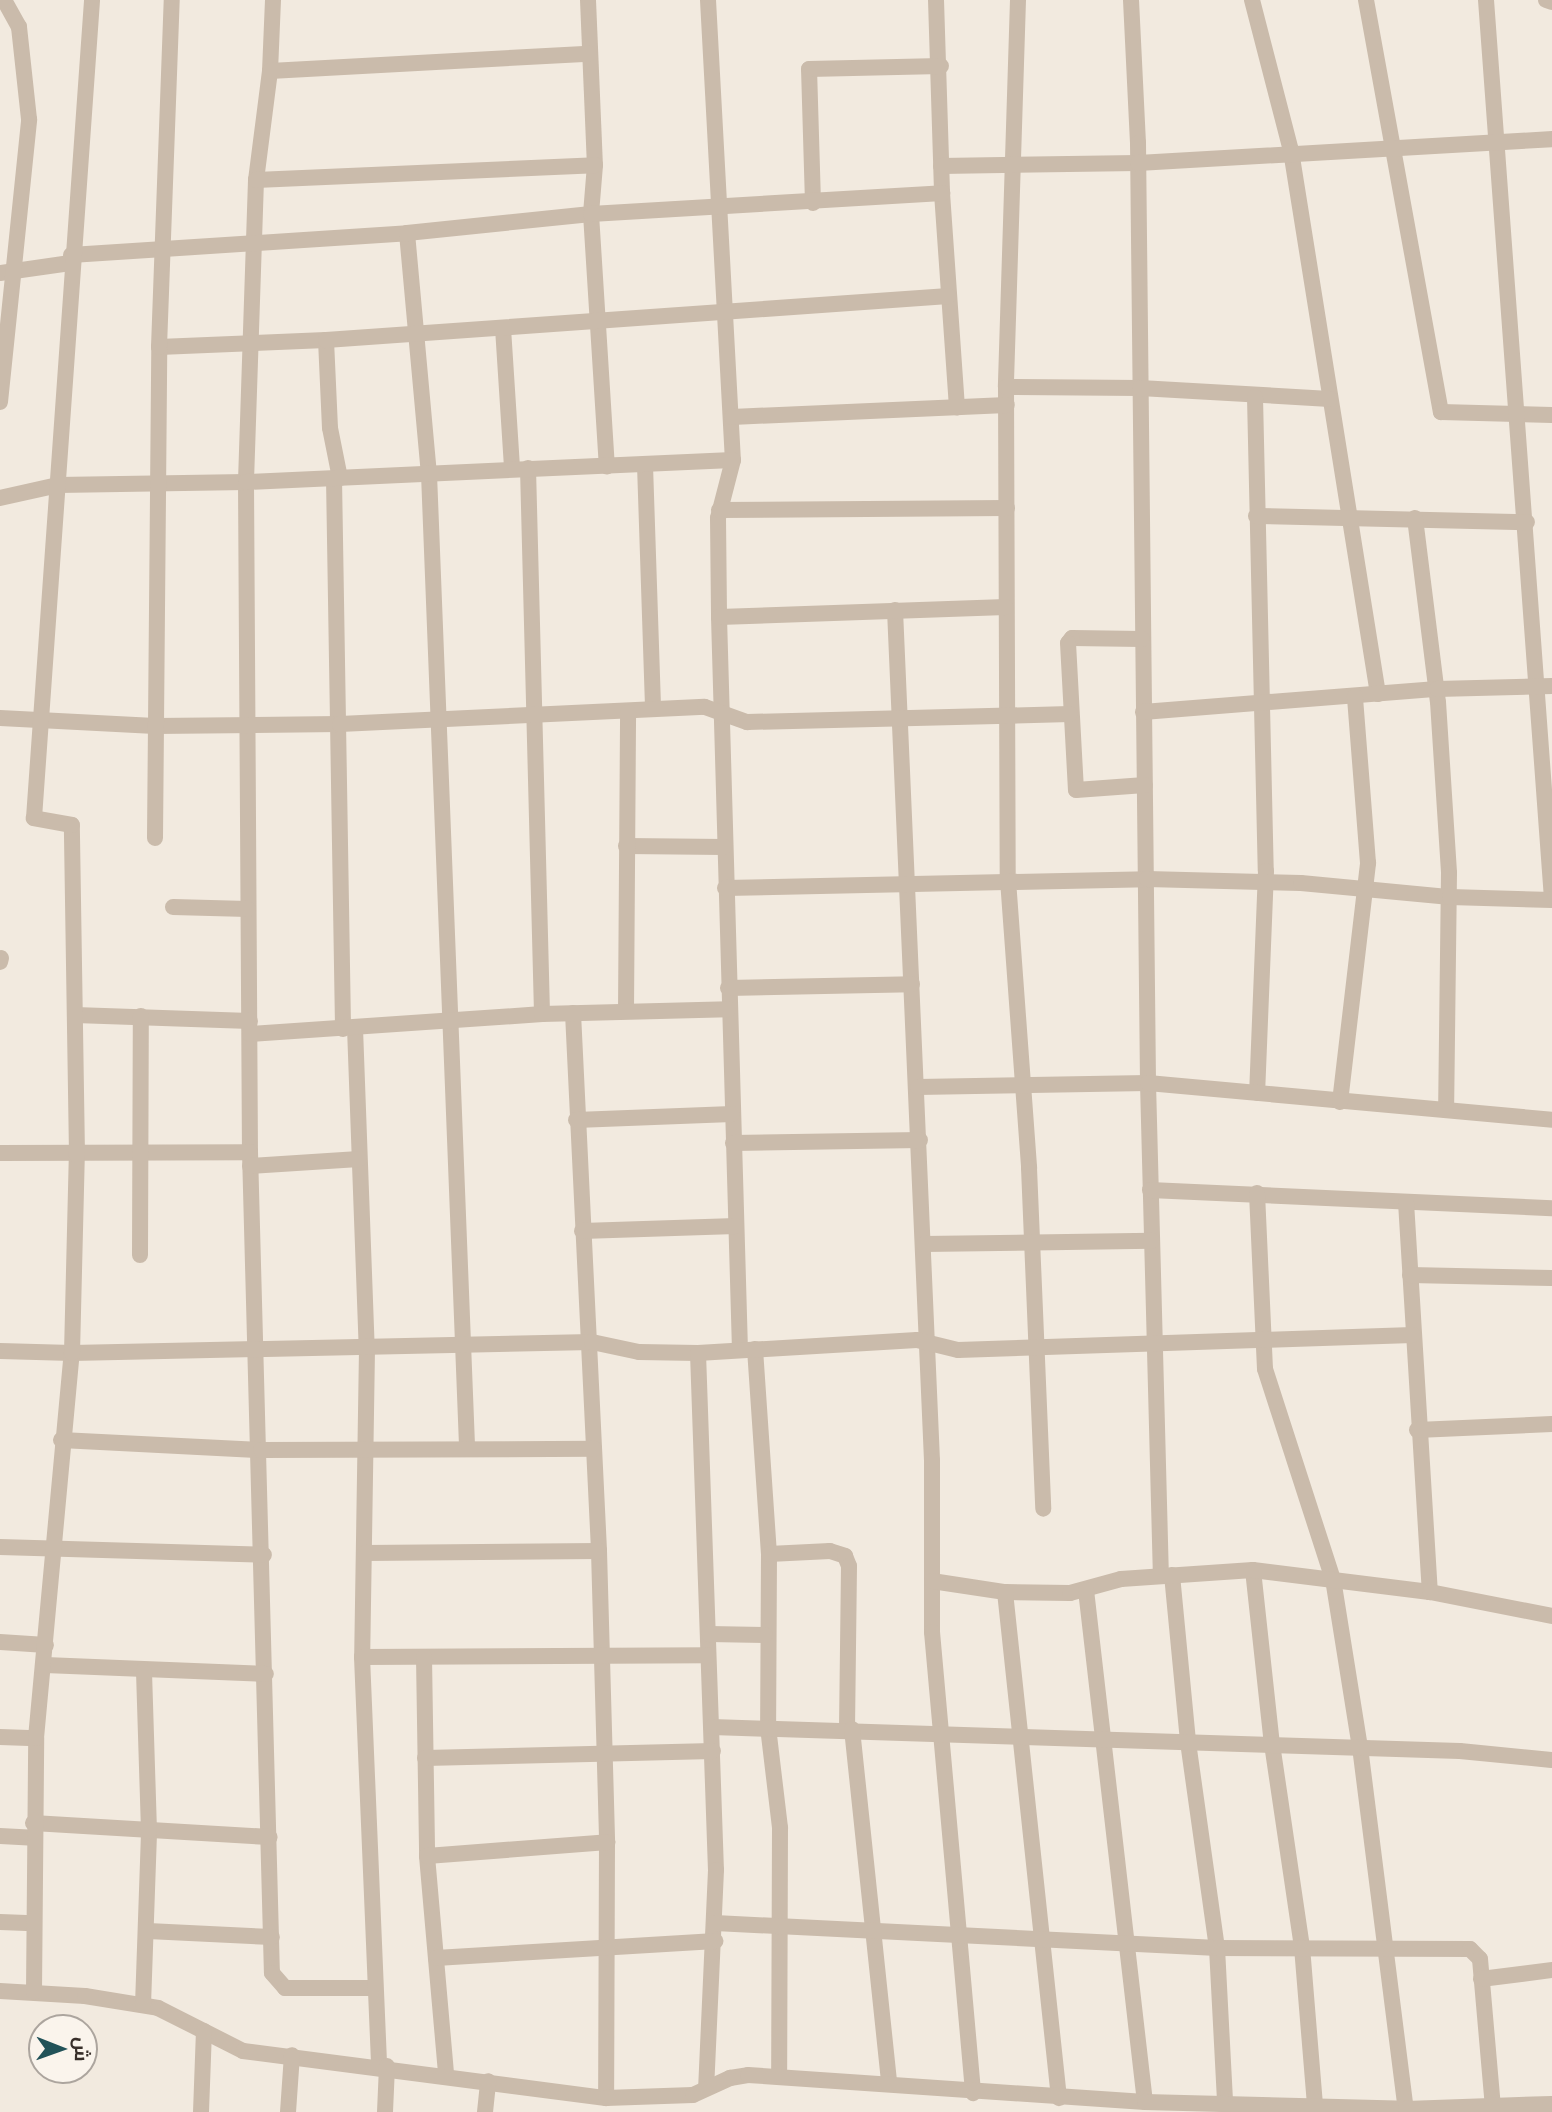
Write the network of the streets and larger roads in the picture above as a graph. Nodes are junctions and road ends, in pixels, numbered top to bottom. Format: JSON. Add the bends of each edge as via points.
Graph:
{"nodes":[{"id":1,"x":92,"y":0,"type":"edge"},
{"id":2,"x":172,"y":0,"type":"edge"},
{"id":3,"x":273,"y":0,"type":"edge"},
{"id":4,"x":588,"y":0,"type":"edge"},
{"id":5,"x":708,"y":0,"type":"edge"},
{"id":6,"x":936,"y":0,"type":"edge"},
{"id":7,"x":1018,"y":0,"type":"edge"},
{"id":8,"x":1131,"y":0,"type":"edge"},
{"id":9,"x":1252,"y":0,"type":"edge"},
{"id":10,"x":1366,"y":0,"type":"edge"},
{"id":11,"x":1486,"y":0,"type":"edge"},
{"id":12,"x":1546,"y":0,"type":"edge"},
{"id":13,"x":4,"y":2,"type":"edge"},
{"id":14,"x":1552,"y":2,"type":"edge"},
{"id":15,"x":589,"y":54,"type":"junction"},
{"id":16,"x":941,"y":66,"type":"junction"},
{"id":17,"x":270,"y":71,"type":"junction"},
{"id":18,"x":1552,"y":139,"type":"edge"},
{"id":19,"x":1497,"y":144,"type":"junction"},
{"id":20,"x":1395,"y":150,"type":"junction"},
{"id":21,"x":1291,"y":151,"type":"junction"},
{"id":22,"x":1138,"y":163,"type":"junction"},
{"id":23,"x":595,"y":165,"type":"junction"},
{"id":24,"x":1012,"y":165,"type":"junction"},
{"id":25,"x":941,"y":166,"type":"junction"},
{"id":26,"x":256,"y":180,"type":"junction"},
{"id":27,"x":942,"y":194,"type":"junction"},
{"id":28,"x":813,"y":203,"type":"junction"},
{"id":29,"x":722,"y":205,"type":"junction"},
{"id":30,"x":591,"y":214,"type":"junction"},
{"id":31,"x":407,"y":233,"type":"junction"},
{"id":32,"x":253,"y":244,"type":"junction"},
{"id":33,"x":161,"y":252,"type":"junction"},
{"id":34,"x":71,"y":259,"type":"junction"},
{"id":35,"x":6,"y":274,"type":"edge"},
{"id":36,"x":948,"y":296,"type":"junction"},
{"id":37,"x":726,"y":313,"type":"junction"},
{"id":38,"x":598,"y":321,"type":"junction"},
{"id":39,"x":503,"y":328,"type":"junction"},
{"id":40,"x":417,"y":333,"type":"junction"},
{"id":41,"x":326,"y":340,"type":"junction"},
{"id":42,"x":248,"y":344,"type":"junction"},
{"id":43,"x":159,"y":347,"type":"junction"},
{"id":44,"x":1,"y":370,"type":"edge"},
{"id":45,"x":1006,"y":387,"type":"junction"},
{"id":46,"x":1140,"y":388,"type":"junction"},
{"id":47,"x":1255,"y":397,"type":"junction"},
{"id":48,"x":1330,"y":399,"type":"junction"},
{"id":49,"x":0,"y":402,"type":"edge"},
{"id":50,"x":1007,"y":405,"type":"junction"},
{"id":51,"x":957,"y":407,"type":"junction"},
{"id":52,"x":1552,"y":415,"type":"edge"},
{"id":53,"x":732,"y":417,"type":"junction"},
{"id":54,"x":1517,"y":417,"type":"junction"},
{"id":55,"x":733,"y":460,"type":"junction"},
{"id":56,"x":645,"y":465,"type":"junction"},
{"id":57,"x":607,"y":466,"type":"junction"},
{"id":58,"x":520,"y":469,"type":"junction"},
{"id":59,"x":429,"y":474,"type":"junction"},
{"id":60,"x":337,"y":478,"type":"junction"},
{"id":61,"x":246,"y":482,"type":"junction"},
{"id":62,"x":159,"y":484,"type":"junction"},
{"id":63,"x":58,"y":485,"type":"junction"},
{"id":64,"x":0,"y":498,"type":"edge"},
{"id":65,"x":1007,"y":508,"type":"junction"},
{"id":66,"x":719,"y":510,"type":"junction"},
{"id":67,"x":1256,"y":516,"type":"junction"},
{"id":68,"x":1349,"y":516,"type":"junction"},
{"id":69,"x":1415,"y":518,"type":"junction"},
{"id":70,"x":1527,"y":522,"type":"junction"},
{"id":71,"x":1006,"y":607,"type":"junction"},
{"id":72,"x":895,"y":611,"type":"junction"},
{"id":73,"x":719,"y":617,"type":"junction"},
{"id":74,"x":1142,"y":639,"type":"junction"},
{"id":75,"x":1545,"y":686,"type":"edge"},
{"id":76,"x":1437,"y":690,"type":"junction"},
{"id":77,"x":1378,"y":694,"type":"junction"},
{"id":78,"x":1355,"y":697,"type":"junction"},
{"id":79,"x":1260,"y":706,"type":"junction"},
{"id":80,"x":653,"y":708,"type":"junction"},
{"id":81,"x":720,"y":709,"type":"junction"},
{"id":82,"x":628,"y":712,"type":"junction"},
{"id":83,"x":1143,"y":712,"type":"junction"},
{"id":84,"x":1070,"y":714,"type":"junction"},
{"id":85,"x":1006,"y":715,"type":"junction"},
{"id":86,"x":536,"y":716,"type":"junction"},
{"id":87,"x":900,"y":717,"type":"junction"},
{"id":88,"x":0,"y":718,"type":"edge"},
{"id":89,"x":39,"y":721,"type":"junction"},
{"id":90,"x":440,"y":721,"type":"junction"},
{"id":91,"x":246,"y":724,"type":"junction"},
{"id":92,"x":340,"y":724,"type":"junction"},
{"id":93,"x":155,"y":726,"type":"junction"},
{"id":94,"x":1145,"y":785,"type":"junction"},
{"id":95,"x":155,"y":838,"type":"dead end"},
{"id":96,"x":626,"y":846,"type":"junction"},
{"id":97,"x":724,"y":848,"type":"junction"},
{"id":98,"x":1147,"y":879,"type":"junction"},
{"id":99,"x":1008,"y":880,"type":"junction"},
{"id":100,"x":908,"y":883,"type":"junction"},
{"id":101,"x":1265,"y":884,"type":"junction"},
{"id":102,"x":725,"y":888,"type":"junction"},
{"id":103,"x":1365,"y":890,"type":"junction"},
{"id":104,"x":1450,"y":897,"type":"junction"},
{"id":105,"x":1552,"y":900,"type":"edge"},
{"id":106,"x":173,"y":907,"type":"dead end"},
{"id":107,"x":248,"y":909,"type":"junction"},
{"id":108,"x":912,"y":984,"type":"junction"},
{"id":109,"x":728,"y":988,"type":"junction"},
{"id":110,"x":728,"y":1009,"type":"junction"},
{"id":111,"x":626,"y":1011,"type":"junction"},
{"id":112,"x":573,"y":1013,"type":"junction"},
{"id":113,"x":542,"y":1014,"type":"junction"},
{"id":114,"x":75,"y":1016,"type":"junction"},
{"id":115,"x":141,"y":1016,"type":"junction"},
{"id":116,"x":450,"y":1021,"type":"junction"},
{"id":117,"x":250,"y":1028,"type":"junction"},
{"id":118,"x":349,"y":1029,"type":"junction"},
{"id":119,"x":1148,"y":1083,"type":"junction"},
{"id":120,"x":1024,"y":1086,"type":"junction"},
{"id":121,"x":918,"y":1087,"type":"junction"},
{"id":122,"x":1257,"y":1093,"type":"junction"},
{"id":123,"x":1340,"y":1102,"type":"junction"},
{"id":124,"x":1446,"y":1110,"type":"junction"},
{"id":125,"x":732,"y":1114,"type":"junction"},
{"id":126,"x":1552,"y":1119,"type":"edge"},
{"id":127,"x":576,"y":1120,"type":"junction"},
{"id":128,"x":920,"y":1140,"type":"junction"},
{"id":129,"x":733,"y":1143,"type":"junction"},
{"id":130,"x":0,"y":1153,"type":"edge"},
{"id":131,"x":138,"y":1153,"type":"junction"},
{"id":132,"x":77,"y":1155,"type":"junction"},
{"id":133,"x":250,"y":1159,"type":"junction"},
{"id":134,"x":359,"y":1159,"type":"junction"},
{"id":135,"x":1150,"y":1190,"type":"junction"},
{"id":136,"x":1257,"y":1193,"type":"junction"},
{"id":137,"x":1406,"y":1202,"type":"junction"},
{"id":138,"x":1552,"y":1208,"type":"edge"},
{"id":139,"x":736,"y":1226,"type":"junction"},
{"id":140,"x":582,"y":1231,"type":"junction"},
{"id":141,"x":1152,"y":1241,"type":"junction"},
{"id":142,"x":1033,"y":1243,"type":"junction"},
{"id":143,"x":924,"y":1244,"type":"junction"},
{"id":144,"x":140,"y":1255,"type":"dead end"},
{"id":145,"x":1410,"y":1275,"type":"junction"},
{"id":146,"x":1552,"y":1278,"type":"edge"},
{"id":147,"x":1413,"y":1335,"type":"junction"},
{"id":148,"x":1261,"y":1339,"type":"junction"},
{"id":149,"x":928,"y":1341,"type":"junction"},
{"id":150,"x":592,"y":1342,"type":"junction"},
{"id":151,"x":1155,"y":1343,"type":"junction"},
{"id":152,"x":462,"y":1346,"type":"junction"},
{"id":153,"x":367,"y":1349,"type":"junction"},
{"id":154,"x":1035,"y":1349,"type":"junction"},
{"id":155,"x":255,"y":1350,"type":"junction"},
{"id":156,"x":748,"y":1350,"type":"junction"},
{"id":157,"x":0,"y":1351,"type":"edge"},
{"id":158,"x":72,"y":1353,"type":"junction"},
{"id":159,"x":698,"y":1353,"type":"junction"},
{"id":160,"x":1552,"y":1424,"type":"edge"},
{"id":161,"x":1418,"y":1430,"type":"junction"},
{"id":162,"x":61,"y":1440,"type":"junction"},
{"id":163,"x":467,"y":1447,"type":"junction"},
{"id":164,"x":594,"y":1449,"type":"junction"},
{"id":165,"x":261,"y":1450,"type":"junction"},
{"id":166,"x":365,"y":1451,"type":"junction"},
{"id":167,"x":1043,"y":1509,"type":"dead end"},
{"id":168,"x":0,"y":1547,"type":"edge"},
{"id":169,"x":599,"y":1551,"type":"junction"},
{"id":170,"x":51,"y":1552,"type":"junction"},
{"id":171,"x":365,"y":1553,"type":"junction"},
{"id":172,"x":769,"y":1553,"type":"junction"},
{"id":173,"x":264,"y":1555,"type":"junction"},
{"id":174,"x":1253,"y":1570,"type":"junction"},
{"id":175,"x":1167,"y":1575,"type":"junction"},
{"id":176,"x":1333,"y":1579,"type":"junction"},
{"id":177,"x":932,"y":1581,"type":"junction"},
{"id":178,"x":1086,"y":1590,"type":"junction"},
{"id":179,"x":1005,"y":1592,"type":"junction"},
{"id":180,"x":1430,"y":1592,"type":"junction"},
{"id":181,"x":1552,"y":1616,"type":"edge"},
{"id":182,"x":709,"y":1634,"type":"junction"},
{"id":183,"x":765,"y":1635,"type":"junction"},
{"id":184,"x":0,"y":1642,"type":"edge"},
{"id":185,"x":46,"y":1645,"type":"junction"},
{"id":186,"x":599,"y":1655,"type":"junction"},
{"id":187,"x":708,"y":1655,"type":"junction"},
{"id":188,"x":362,"y":1657,"type":"junction"},
{"id":189,"x":424,"y":1657,"type":"junction"},
{"id":190,"x":45,"y":1665,"type":"junction"},
{"id":191,"x":144,"y":1670,"type":"junction"},
{"id":192,"x":267,"y":1674,"type":"junction"},
{"id":193,"x":712,"y":1727,"type":"junction"},
{"id":194,"x":768,"y":1727,"type":"junction"},
{"id":195,"x":849,"y":1729,"type":"junction"},
{"id":196,"x":1019,"y":1735,"type":"junction"},
{"id":197,"x":0,"y":1737,"type":"edge"},
{"id":198,"x":939,"y":1737,"type":"junction"},
{"id":199,"x":36,"y":1738,"type":"junction"},
{"id":200,"x":1104,"y":1738,"type":"junction"},
{"id":201,"x":1188,"y":1742,"type":"junction"},
{"id":202,"x":1272,"y":1744,"type":"junction"},
{"id":203,"x":1360,"y":1747,"type":"junction"},
{"id":204,"x":604,"y":1751,"type":"junction"},
{"id":205,"x":713,"y":1751,"type":"junction"},
{"id":206,"x":425,"y":1758,"type":"junction"},
{"id":207,"x":1552,"y":1760,"type":"edge"},
{"id":208,"x":33,"y":1830,"type":"junction"},
{"id":209,"x":149,"y":1831,"type":"junction"},
{"id":210,"x":0,"y":1836,"type":"edge"},
{"id":211,"x":270,"y":1837,"type":"junction"},
{"id":212,"x":607,"y":1842,"type":"junction"},
{"id":213,"x":427,"y":1856,"type":"junction"},
{"id":214,"x":0,"y":1922,"type":"edge"},
{"id":215,"x":33,"y":1923,"type":"junction"},
{"id":216,"x":715,"y":1923,"type":"junction"},
{"id":217,"x":779,"y":1928,"type":"junction"},
{"id":218,"x":870,"y":1930,"type":"junction"},
{"id":219,"x":148,"y":1931,"type":"junction"},
{"id":220,"x":956,"y":1934,"type":"junction"},
{"id":221,"x":272,"y":1937,"type":"junction"},
{"id":222,"x":1045,"y":1939,"type":"junction"},
{"id":223,"x":715,"y":1941,"type":"junction"},
{"id":224,"x":1129,"y":1944,"type":"junction"},
{"id":225,"x":1302,"y":1947,"type":"junction"},
{"id":226,"x":1217,"y":1948,"type":"junction"},
{"id":227,"x":1385,"y":1948,"type":"junction"},
{"id":228,"x":607,"y":1949,"type":"junction"},
{"id":229,"x":436,"y":1958,"type":"junction"},
{"id":230,"x":1552,"y":1970,"type":"edge"},
{"id":231,"x":1481,"y":1979,"type":"junction"},
{"id":232,"x":374,"y":1988,"type":"junction"},
{"id":233,"x":0,"y":1991,"type":"edge"},
{"id":234,"x":34,"y":1992,"type":"junction"},
{"id":235,"x":143,"y":2005,"type":"junction"},
{"id":236,"x":204,"y":2032,"type":"junction"},
{"id":237,"x":292,"y":2056,"type":"junction"},
{"id":238,"x":383,"y":2066,"type":"junction"},
{"id":239,"x":446,"y":2074,"type":"junction"},
{"id":240,"x":779,"y":2077,"type":"junction"},
{"id":241,"x":488,"y":2081,"type":"junction"},
{"id":242,"x":889,"y":2084,"type":"junction"},
{"id":243,"x":706,"y":2088,"type":"junction"},
{"id":244,"x":973,"y":2093,"type":"junction"},
{"id":245,"x":606,"y":2098,"type":"junction"},
{"id":246,"x":1145,"y":2102,"type":"junction"},
{"id":247,"x":1048,"y":2103,"type":"edge"},
{"id":248,"x":1224,"y":2103,"type":"junction"},
{"id":249,"x":1552,"y":2104,"type":"edge"},
{"id":250,"x":655,"y":2105,"type":"edge"},
{"id":251,"x":1304,"y":2107,"type":"edge"},
{"id":252,"x":1493,"y":2107,"type":"junction"},
{"id":253,"x":1204,"y":2108,"type":"edge"},
{"id":254,"x":1531,"y":2109,"type":"edge"},
{"id":255,"x":1406,"y":2110,"type":"edge"},
{"id":256,"x":201,"y":2112,"type":"edge"},
{"id":257,"x":288,"y":2112,"type":"edge"},
{"id":258,"x":385,"y":2112,"type":"edge"},
{"id":259,"x":485,"y":2112,"type":"edge"}],
"edges":[{"from":1,"to":34,"type":"street"},
{"from":2,"to":33,"type":"street"},
{"from":3,"to":17,"type":"street"},
{"from":4,"to":15,"type":"street"},
{"from":5,"to":29,"type":"street"},
{"from":6,"to":16,"type":"street"},
{"from":7,"to":24,"type":"street"},
{"from":8,"to":22,"type":"street"},
{"from":9,"to":21,"type":"street"},
{"from":10,"to":20,"type":"street"},
{"from":11,"to":19,"type":"street"},
{"from":12,"to":14,"type":"street"},
{"from":13,"to":35,"type":"street","via":[[19,27],[29,119]]},
{"from":15,"to":17,"type":"street"},
{"from":15,"to":23,"type":"street"},
{"from":16,"to":25,"type":"street"},
{"from":16,"to":28,"type":"street","via":[[809,69]]},
{"from":17,"to":26,"type":"street"},
{"from":18,"to":19,"type":"street"},
{"from":19,"to":20,"type":"street"},
{"from":19,"to":54,"type":"street"},
{"from":20,"to":21,"type":"street"},
{"from":20,"to":54,"type":"street","via":[[1441,412]]},
{"from":21,"to":22,"type":"street"},
{"from":21,"to":48,"type":"street"},
{"from":22,"to":24,"type":"street"},
{"from":22,"to":46,"type":"street"},
{"from":23,"to":26,"type":"street"},
{"from":23,"to":30,"type":"street"},
{"from":24,"to":25,"type":"street"},
{"from":24,"to":45,"type":"street"},
{"from":25,"to":27,"type":"street"},
{"from":26,"to":32,"type":"street"},
{"from":27,"to":28,"type":"street"},
{"from":27,"to":36,"type":"street"},
{"from":28,"to":29,"type":"street"},
{"from":29,"to":30,"type":"street"},
{"from":29,"to":37,"type":"street"},
{"from":30,"to":31,"type":"street"},
{"from":30,"to":38,"type":"street"},
{"from":31,"to":32,"type":"street"},
{"from":31,"to":40,"type":"street"},
{"from":32,"to":33,"type":"street"},
{"from":32,"to":42,"type":"street"},
{"from":33,"to":34,"type":"street"},
{"from":33,"to":43,"type":"street"},
{"from":34,"to":35,"type":"street"},
{"from":34,"to":63,"type":"street"},
{"from":35,"to":44,"type":"street"},
{"from":36,"to":37,"type":"street"},
{"from":36,"to":51,"type":"street"},
{"from":37,"to":38,"type":"street"},
{"from":37,"to":53,"type":"street"},
{"from":38,"to":39,"type":"street"},
{"from":38,"to":57,"type":"street"},
{"from":39,"to":40,"type":"street"},
{"from":39,"to":58,"type":"street"},
{"from":40,"to":41,"type":"street"},
{"from":40,"to":59,"type":"street"},
{"from":41,"to":42,"type":"street"},
{"from":41,"to":60,"type":"street"},
{"from":42,"to":43,"type":"street"},
{"from":42,"to":61,"type":"street"},
{"from":43,"to":62,"type":"street"},
{"from":44,"to":49,"type":"street"},
{"from":45,"to":46,"type":"street"},
{"from":45,"to":50,"type":"street"},
{"from":46,"to":47,"type":"street"},
{"from":46,"to":74,"type":"street"},
{"from":47,"to":48,"type":"street"},
{"from":47,"to":67,"type":"street"},
{"from":48,"to":68,"type":"street"},
{"from":50,"to":51,"type":"street"},
{"from":50,"to":65,"type":"street"},
{"from":51,"to":53,"type":"street"},
{"from":52,"to":54,"type":"street"},
{"from":53,"to":55,"type":"street"},
{"from":54,"to":70,"type":"street"},
{"from":55,"to":56,"type":"street"},
{"from":55,"to":66,"type":"street"},
{"from":56,"to":57,"type":"street"},
{"from":56,"to":80,"type":"street"},
{"from":57,"to":58,"type":"street"},
{"from":58,"to":59,"type":"street"},
{"from":58,"to":86,"type":"street"},
{"from":59,"to":60,"type":"street"},
{"from":59,"to":90,"type":"street"},
{"from":60,"to":61,"type":"street"},
{"from":60,"to":92,"type":"street"},
{"from":61,"to":62,"type":"street"},
{"from":61,"to":91,"type":"street"},
{"from":62,"to":63,"type":"street"},
{"from":62,"to":93,"type":"street"},
{"from":63,"to":64,"type":"street"},
{"from":63,"to":89,"type":"street"},
{"from":65,"to":66,"type":"street"},
{"from":65,"to":71,"type":"street"},
{"from":66,"to":73,"type":"street"},
{"from":67,"to":68,"type":"street"},
{"from":67,"to":79,"type":"street"},
{"from":68,"to":69,"type":"street"},
{"from":68,"to":77,"type":"street"},
{"from":69,"to":70,"type":"street"},
{"from":69,"to":76,"type":"street"},
{"from":70,"to":75,"type":"street"},
{"from":71,"to":72,"type":"street"},
{"from":71,"to":85,"type":"street"},
{"from":72,"to":73,"type":"street"},
{"from":72,"to":87,"type":"street"},
{"from":73,"to":81,"type":"street"},
{"from":74,"to":83,"type":"street"},
{"from":74,"to":84,"type":"street","via":[[1068,640]]},
{"from":75,"to":76,"type":"street"},
{"from":75,"to":105,"type":"street"},
{"from":76,"to":77,"type":"street"},
{"from":76,"to":104,"type":"street"},
{"from":77,"to":78,"type":"street"},
{"from":78,"to":79,"type":"street"},
{"from":78,"to":103,"type":"street","via":[[1368,849]]},
{"from":79,"to":83,"type":"street"},
{"from":79,"to":101,"type":"street"},
{"from":80,"to":81,"type":"street"},
{"from":80,"to":82,"type":"street"},
{"from":81,"to":87,"type":"street","via":[[747,722]]},
{"from":81,"to":97,"type":"street"},
{"from":82,"to":86,"type":"street"},
{"from":82,"to":96,"type":"street"},
{"from":83,"to":94,"type":"street"},
{"from":84,"to":85,"type":"street"},
{"from":84,"to":94,"type":"street","via":[[1076,790]]},
{"from":85,"to":87,"type":"street"},
{"from":85,"to":99,"type":"street"},
{"from":86,"to":90,"type":"street"},
{"from":86,"to":113,"type":"street"},
{"from":87,"to":100,"type":"street"},
{"from":88,"to":89,"type":"street"},
{"from":89,"to":93,"type":"street"},
{"from":89,"to":114,"type":"street","via":[[34,821],[72,825]]},
{"from":90,"to":92,"type":"street"},
{"from":90,"to":116,"type":"street"},
{"from":91,"to":92,"type":"street"},
{"from":91,"to":93,"type":"street"},
{"from":91,"to":107,"type":"street"},
{"from":92,"to":118,"type":"street"},
{"from":93,"to":95,"type":"street"},
{"from":94,"to":98,"type":"street"},
{"from":96,"to":97,"type":"street"},
{"from":96,"to":111,"type":"street"},
{"from":97,"to":102,"type":"street"},
{"from":98,"to":99,"type":"street"},
{"from":98,"to":101,"type":"street"},
{"from":98,"to":119,"type":"street"},
{"from":99,"to":100,"type":"street"},
{"from":99,"to":120,"type":"street"},
{"from":100,"to":102,"type":"street"},
{"from":100,"to":108,"type":"street"},
{"from":101,"to":103,"type":"street"},
{"from":101,"to":122,"type":"street"},
{"from":102,"to":109,"type":"street"},
{"from":103,"to":104,"type":"street"},
{"from":103,"to":123,"type":"street"},
{"from":104,"to":105,"type":"street"},
{"from":104,"to":124,"type":"street"},
{"from":106,"to":107,"type":"street"},
{"from":107,"to":117,"type":"street"},
{"from":108,"to":109,"type":"street"},
{"from":108,"to":121,"type":"street"},
{"from":109,"to":110,"type":"street"},
{"from":110,"to":111,"type":"street"},
{"from":110,"to":125,"type":"street"},
{"from":111,"to":112,"type":"street"},
{"from":112,"to":113,"type":"street"},
{"from":112,"to":127,"type":"street"},
{"from":113,"to":116,"type":"street"},
{"from":114,"to":115,"type":"street"},
{"from":114,"to":132,"type":"street"},
{"from":115,"to":117,"type":"street"},
{"from":115,"to":131,"type":"street"},
{"from":116,"to":118,"type":"street"},
{"from":116,"to":152,"type":"street"},
{"from":117,"to":118,"type":"street"},
{"from":117,"to":133,"type":"street"},
{"from":118,"to":134,"type":"street"},
{"from":119,"to":120,"type":"street"},
{"from":119,"to":122,"type":"street"},
{"from":119,"to":135,"type":"street"},
{"from":120,"to":121,"type":"street"},
{"from":120,"to":142,"type":"street"},
{"from":121,"to":128,"type":"street"},
{"from":122,"to":123,"type":"street"},
{"from":123,"to":124,"type":"street"},
{"from":124,"to":126,"type":"street"},
{"from":125,"to":127,"type":"street"},
{"from":125,"to":129,"type":"street"},
{"from":127,"to":140,"type":"street"},
{"from":128,"to":129,"type":"street"},
{"from":128,"to":143,"type":"street"},
{"from":129,"to":139,"type":"street"},
{"from":130,"to":132,"type":"street"},
{"from":131,"to":132,"type":"street"},
{"from":131,"to":133,"type":"street"},
{"from":131,"to":144,"type":"street"},
{"from":132,"to":158,"type":"street"},
{"from":133,"to":134,"type":"street"},
{"from":133,"to":155,"type":"street"},
{"from":134,"to":153,"type":"street"},
{"from":135,"to":136,"type":"street"},
{"from":135,"to":141,"type":"street"},
{"from":136,"to":137,"type":"street"},
{"from":136,"to":148,"type":"street"},
{"from":137,"to":138,"type":"street"},
{"from":137,"to":145,"type":"street"},
{"from":139,"to":140,"type":"street"},
{"from":139,"to":156,"type":"street"},
{"from":140,"to":150,"type":"street"},
{"from":141,"to":142,"type":"street"},
{"from":141,"to":151,"type":"street"},
{"from":142,"to":143,"type":"street"},
{"from":142,"to":154,"type":"street"},
{"from":143,"to":149,"type":"street"},
{"from":145,"to":146,"type":"street"},
{"from":145,"to":147,"type":"street"},
{"from":147,"to":148,"type":"street"},
{"from":147,"to":161,"type":"street"},
{"from":148,"to":151,"type":"street"},
{"from":148,"to":176,"type":"street","via":[[1267,1379]]},
{"from":149,"to":154,"type":"street","via":[[958,1350]]},
{"from":149,"to":156,"type":"street"},
{"from":149,"to":177,"type":"street"},
{"from":150,"to":152,"type":"street"},
{"from":150,"to":159,"type":"street","via":[[639,1352]]},
{"from":150,"to":164,"type":"street"},
{"from":151,"to":154,"type":"street"},
{"from":151,"to":175,"type":"street"},
{"from":152,"to":153,"type":"street"},
{"from":152,"to":163,"type":"street"},
{"from":153,"to":155,"type":"street"},
{"from":153,"to":166,"type":"street"},
{"from":154,"to":167,"type":"street"},
{"from":155,"to":158,"type":"street"},
{"from":155,"to":165,"type":"street"},
{"from":156,"to":159,"type":"street"},
{"from":156,"to":172,"type":"street"},
{"from":157,"to":158,"type":"street"},
{"from":158,"to":162,"type":"street"},
{"from":159,"to":182,"type":"street"},
{"from":160,"to":161,"type":"street"},
{"from":161,"to":180,"type":"street"},
{"from":162,"to":165,"type":"street"},
{"from":162,"to":170,"type":"street"},
{"from":163,"to":164,"type":"street"},
{"from":163,"to":166,"type":"street"},
{"from":164,"to":169,"type":"street"},
{"from":165,"to":166,"type":"street"},
{"from":165,"to":173,"type":"street"},
{"from":166,"to":171,"type":"street"},
{"from":168,"to":170,"type":"street"},
{"from":169,"to":171,"type":"street"},
{"from":169,"to":186,"type":"street"},
{"from":170,"to":173,"type":"street"},
{"from":170,"to":185,"type":"street"},
{"from":171,"to":188,"type":"street"},
{"from":172,"to":183,"type":"street"},
{"from":172,"to":195,"type":"street","via":[[830,1551],[845,1556],[849,1566]]},
{"from":173,"to":192,"type":"street"},
{"from":174,"to":175,"type":"street"},
{"from":174,"to":176,"type":"street"},
{"from":174,"to":202,"type":"street"},
{"from":175,"to":178,"type":"street","via":[[1121,1578]]},
{"from":175,"to":201,"type":"street"},
{"from":176,"to":180,"type":"street"},
{"from":176,"to":203,"type":"street"},
{"from":177,"to":179,"type":"street"},
{"from":177,"to":198,"type":"street"},
{"from":178,"to":179,"type":"street"},
{"from":178,"to":200,"type":"street"},
{"from":179,"to":196,"type":"street"},
{"from":180,"to":181,"type":"street"},
{"from":182,"to":183,"type":"street"},
{"from":182,"to":187,"type":"street"},
{"from":183,"to":194,"type":"street"},
{"from":184,"to":185,"type":"street"},
{"from":185,"to":190,"type":"street"},
{"from":186,"to":187,"type":"street"},
{"from":186,"to":189,"type":"street"},
{"from":186,"to":204,"type":"street"},
{"from":187,"to":193,"type":"street"},
{"from":188,"to":189,"type":"street"},
{"from":188,"to":232,"type":"street"},
{"from":189,"to":206,"type":"street"},
{"from":190,"to":191,"type":"street"},
{"from":190,"to":199,"type":"street"},
{"from":191,"to":192,"type":"street"},
{"from":191,"to":209,"type":"street"},
{"from":192,"to":211,"type":"street"},
{"from":193,"to":194,"type":"street"},
{"from":193,"to":205,"type":"street"},
{"from":194,"to":195,"type":"street"},
{"from":194,"to":217,"type":"street","via":[[780,1828]]},
{"from":195,"to":198,"type":"street"},
{"from":195,"to":218,"type":"street"},
{"from":196,"to":198,"type":"street"},
{"from":196,"to":200,"type":"street"},
{"from":196,"to":222,"type":"street"},
{"from":197,"to":199,"type":"street"},
{"from":198,"to":220,"type":"street"},
{"from":199,"to":208,"type":"street"},
{"from":200,"to":201,"type":"street"},
{"from":200,"to":224,"type":"street"},
{"from":201,"to":202,"type":"street"},
{"from":201,"to":226,"type":"street"},
{"from":202,"to":203,"type":"street"},
{"from":202,"to":225,"type":"street"},
{"from":203,"to":207,"type":"street"},
{"from":203,"to":227,"type":"street"},
{"from":204,"to":205,"type":"street"},
{"from":204,"to":206,"type":"street"},
{"from":204,"to":212,"type":"street"},
{"from":205,"to":216,"type":"street"},
{"from":206,"to":213,"type":"street"},
{"from":208,"to":209,"type":"street"},
{"from":208,"to":210,"type":"street"},
{"from":208,"to":215,"type":"street"},
{"from":209,"to":211,"type":"street"},
{"from":209,"to":219,"type":"street"},
{"from":211,"to":221,"type":"street"},
{"from":212,"to":213,"type":"street"},
{"from":212,"to":228,"type":"street"},
{"from":213,"to":229,"type":"street"},
{"from":214,"to":215,"type":"street"},
{"from":215,"to":234,"type":"street"},
{"from":216,"to":217,"type":"street"},
{"from":216,"to":223,"type":"street"},
{"from":217,"to":218,"type":"street"},
{"from":217,"to":240,"type":"street"},
{"from":218,"to":220,"type":"street"},
{"from":218,"to":242,"type":"street"},
{"from":219,"to":221,"type":"street"},
{"from":219,"to":235,"type":"street"},
{"from":220,"to":222,"type":"street"},
{"from":220,"to":244,"type":"street"},
{"from":221,"to":232,"type":"street","via":[[272,1973],[280,1986]]},
{"from":222,"to":224,"type":"street"},
{"from":222,"to":247,"type":"street"},
{"from":223,"to":228,"type":"street"},
{"from":223,"to":243,"type":"street"},
{"from":224,"to":226,"type":"street"},
{"from":224,"to":246,"type":"street"},
{"from":225,"to":226,"type":"street"},
{"from":225,"to":227,"type":"street"},
{"from":225,"to":251,"type":"street"},
{"from":226,"to":248,"type":"street"},
{"from":227,"to":231,"type":"street","via":[[1470,1949],[1480,1959]]},
{"from":227,"to":255,"type":"street"},
{"from":228,"to":229,"type":"street"},
{"from":228,"to":245,"type":"street"},
{"from":229,"to":239,"type":"street"},
{"from":230,"to":231,"type":"street"},
{"from":231,"to":252,"type":"street"},
{"from":232,"to":238,"type":"street"},
{"from":233,"to":234,"type":"street"},
{"from":234,"to":235,"type":"street"},
{"from":235,"to":236,"type":"street"},
{"from":236,"to":237,"type":"street","via":[[243,2051]]},
{"from":236,"to":256,"type":"street"},
{"from":237,"to":238,"type":"street"},
{"from":237,"to":257,"type":"street"},
{"from":238,"to":239,"type":"street"},
{"from":238,"to":258,"type":"street"},
{"from":239,"to":241,"type":"street"},
{"from":240,"to":242,"type":"street"},
{"from":240,"to":243,"type":"street","via":[[738,2077]]},
{"from":241,"to":245,"type":"street"},
{"from":241,"to":259,"type":"street"},
{"from":242,"to":244,"type":"street"},
{"from":243,"to":250,"type":"street"},
{"from":244,"to":247,"type":"street"},
{"from":245,"to":250,"type":"street"},
{"from":246,"to":247,"type":"street"},
{"from":246,"to":253,"type":"street"},
{"from":248,"to":251,"type":"street"},
{"from":248,"to":253,"type":"street"},
{"from":249,"to":254,"type":"street"},
{"from":251,"to":255,"type":"street"},
{"from":252,"to":254,"type":"street"},
{"from":252,"to":255,"type":"street"}]}
